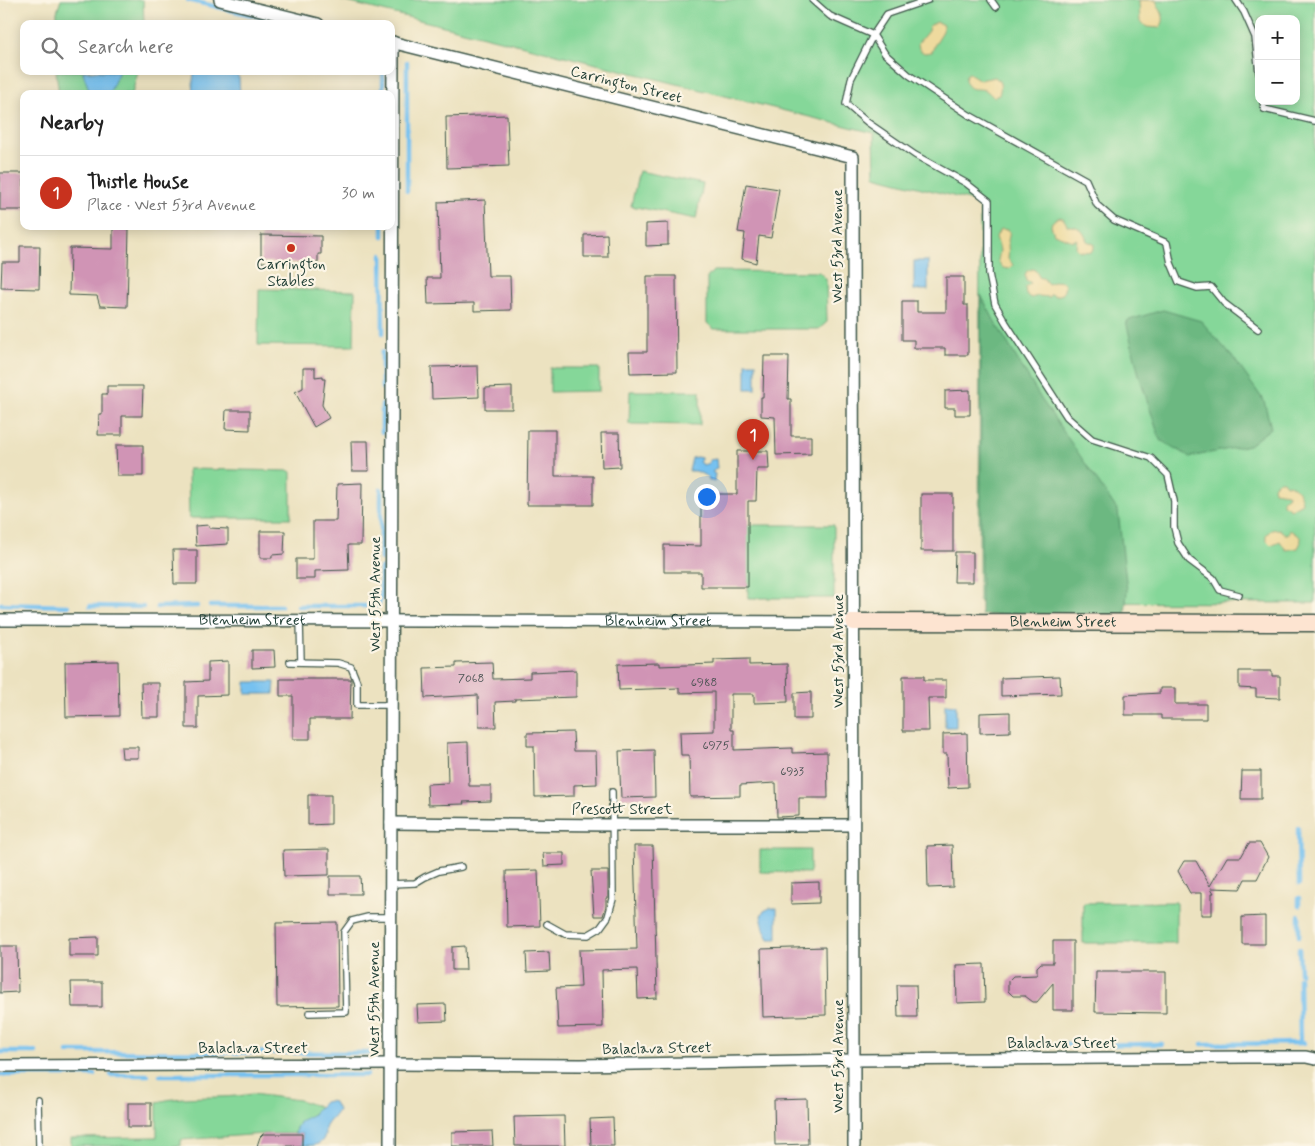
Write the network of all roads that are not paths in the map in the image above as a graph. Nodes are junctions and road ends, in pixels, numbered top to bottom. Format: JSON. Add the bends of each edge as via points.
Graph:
{"nodes":[{"id":1,"x":220,"y":0,"type":"edge"},
{"id":2,"x":812,"y":0,"type":"edge"},
{"id":3,"x":928,"y":0,"type":"edge"},
{"id":4,"x":991,"y":0,"type":"edge"},
{"id":5,"x":1236,"y":0,"type":"edge"},
{"id":6,"x":996,"y":7,"type":"dead end"},
{"id":7,"x":302,"y":20,"type":"edge"},
{"id":8,"x":873,"y":35,"type":"junction"},
{"id":9,"x":395,"y":43,"type":"edge"},
{"id":10,"x":1258,"y":60,"type":"edge"},
{"id":11,"x":392,"y":75,"type":"edge"},
{"id":12,"x":392,"y":90,"type":"edge"},
{"id":13,"x":1264,"y":105,"type":"edge"},
{"id":14,"x":1315,"y":121,"type":"edge"},
{"id":15,"x":853,"y":156,"type":"joint"},
{"id":16,"x":392,"y":230,"type":"edge"},
{"id":17,"x":1258,"y":329,"type":"dead end"},
{"id":18,"x":1239,"y":595,"type":"dead end"},
{"id":19,"x":0,"y":620,"type":"edge"},
{"id":20,"x":300,"y":620,"type":"junction"},
{"id":21,"x":391,"y":621,"type":"junction"},
{"id":22,"x":854,"y":622,"type":"junction"},
{"id":23,"x":1315,"y":623,"type":"edge"},
{"id":24,"x":290,"y":662,"type":"dead end"},
{"id":25,"x":301,"y":662,"type":"junction"},
{"id":26,"x":391,"y":705,"type":"junction"},
{"id":27,"x":612,"y":792,"type":"dead end"},
{"id":28,"x":391,"y":823,"type":"junction"},
{"id":29,"x":612,"y":825,"type":"junction"},
{"id":30,"x":853,"y":825,"type":"junction"},
{"id":31,"x":461,"y":867,"type":"dead end"},
{"id":32,"x":391,"y":884,"type":"junction"},
{"id":33,"x":391,"y":917,"type":"junction"},
{"id":34,"x":547,"y":924,"type":"dead end"},
{"id":35,"x":309,"y":1013,"type":"dead end"},
{"id":36,"x":1315,"y":1059,"type":"edge"},
{"id":37,"x":854,"y":1060,"type":"junction"},
{"id":38,"x":390,"y":1064,"type":"junction"},
{"id":39,"x":0,"y":1066,"type":"edge"},
{"id":40,"x":38,"y":1100,"type":"dead end"},
{"id":41,"x":39,"y":1146,"type":"edge"},
{"id":42,"x":390,"y":1146,"type":"edge"},
{"id":43,"x":854,"y":1146,"type":"edge"}],
"edges":[{"from":1,"to":7,"type":"street"},
{"from":2,"to":8,"type":"lane","via":[[830,16]]},
{"from":3,"to":8,"type":"lane","via":[[887,14]]},
{"from":4,"to":6,"type":"lane"},
{"from":5,"to":10,"type":"lane","via":[[1255,37]]},
{"from":8,"to":17,"type":"lane","via":[[885,54],[909,75],[969,116],[1086,180],[1097,205],[1114,220],[1167,243],[1179,282],[1197,288],[1210,287],[1224,303]]},
{"from":8,"to":18,"type":"lane","via":[[851,79],[846,104],[915,155],[966,183],[989,201],[989,274],[995,304],[1036,371],[1067,417],[1092,439],[1151,458],[1168,475],[1178,543],[1190,560],[1213,578],[1220,590]]},
{"from":9,"to":15,"type":"street","name":"Carrington Street"},
{"from":11,"to":12,"type":"street","name":"West 55th Avenue"},
{"from":13,"to":14,"type":"lane","via":[[1264,109]]},
{"from":15,"to":22,"type":"street","name":"West 53rd Avenue"},
{"from":16,"to":21,"type":"street","name":"West 55th Avenue"},
{"from":19,"to":20,"type":"street","name":"Blenheim Street"},
{"from":20,"to":21,"type":"street","name":"Blenheim Street"},
{"from":20,"to":25,"type":"lane"},
{"from":21,"to":22,"type":"street","name":"Blenheim Street"},
{"from":21,"to":26,"type":"street","name":"West 55th Avenue"},
{"from":22,"to":23,"type":"street","name":"Blenheim Street"},
{"from":22,"to":30,"type":"street","name":"West 53rd Avenue"},
{"from":24,"to":25,"type":"lane"},
{"from":25,"to":26,"type":"lane","via":[[338,663],[351,667],[357,682],[357,705]]},
{"from":26,"to":28,"type":"street","name":"West 55th Avenue"},
{"from":27,"to":29,"type":"lane"},
{"from":28,"to":29,"type":"street","name":"Prescott Street"},
{"from":28,"to":32,"type":"street","name":"West 55th Avenue"},
{"from":29,"to":30,"type":"street","name":"Prescott Street"},
{"from":29,"to":34,"type":"lane","via":[[613,899],[608,917],[600,928],[588,935],[564,934]]},
{"from":30,"to":37,"type":"street","name":"West 53rd Avenue"},
{"from":31,"to":32,"type":"lane","via":[[439,871],[415,884]]},
{"from":32,"to":33,"type":"street","name":"West 55th Avenue"},
{"from":33,"to":35,"type":"lane","via":[[352,921],[344,932],[346,1012]]},
{"from":33,"to":38,"type":"street","name":"West 55th Avenue"},
{"from":36,"to":37,"type":"street","name":"Balaclava Street"},
{"from":37,"to":38,"type":"street","name":"Balaclava Street","via":[[581,1065]]},
{"from":37,"to":43,"type":"street","name":"West 53rd Avenue"},
{"from":38,"to":39,"type":"street","name":"Balaclava Street"},
{"from":38,"to":42,"type":"street","name":"West 55th Avenue"},
{"from":40,"to":41,"type":"lane"}]}
